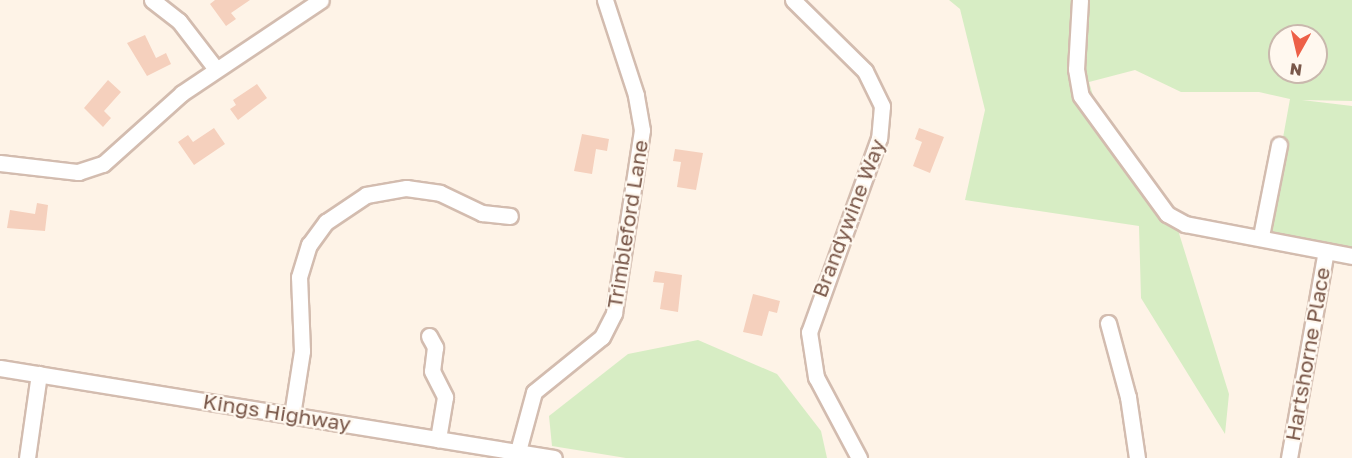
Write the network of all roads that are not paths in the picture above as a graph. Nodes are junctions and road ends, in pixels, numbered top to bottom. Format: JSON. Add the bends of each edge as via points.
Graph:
{"nodes":[{"id":1,"x":152,"y":0,"type":"edge"},
{"id":2,"x":321,"y":0,"type":"edge"},
{"id":3,"x":605,"y":0,"type":"edge"},
{"id":4,"x":793,"y":0,"type":"edge"},
{"id":5,"x":1080,"y":0,"type":"edge"},
{"id":6,"x":216,"y":69,"type":"junction"},
{"id":7,"x":1279,"y":145,"type":"dead end"},
{"id":8,"x":0,"y":163,"type":"edge"},
{"id":9,"x":510,"y":216,"type":"dead end"},
{"id":10,"x":1262,"y":236,"type":"junction"},
{"id":11,"x":1326,"y":250,"type":"junction"},
{"id":12,"x":1352,"y":256,"type":"edge"},
{"id":13,"x":1108,"y":323,"type":"dead end"},
{"id":14,"x":429,"y":336,"type":"dead end"},
{"id":15,"x":0,"y":368,"type":"edge"},
{"id":16,"x":39,"y":374,"type":"junction"},
{"id":17,"x":292,"y":415,"type":"junction"},
{"id":18,"x":438,"y":439,"type":"junction"},
{"id":19,"x":518,"y":452,"type":"junction"},
{"id":20,"x":489,"y":453,"type":"edge"},
{"id":21,"x":27,"y":458,"type":"edge"},
{"id":22,"x":554,"y":458,"type":"edge"},
{"id":23,"x":859,"y":458,"type":"edge"},
{"id":24,"x":1137,"y":458,"type":"edge"},
{"id":25,"x":1289,"y":458,"type":"edge"}],
"edges":[{"from":1,"to":6,"type":"street","via":[[179,21]]},
{"from":2,"to":6,"type":"street"},
{"from":3,"to":19,"type":"street","name":"Trimbleford Lane","via":[[636,95],[642,130],[614,313],[602,337],[534,392]]},
{"from":4,"to":23,"type":"street","name":"Brandywine Way","via":[[865,71],[882,106],[879,138],[809,332],[816,377]]},
{"from":5,"to":10,"type":"street","via":[[1076,69],[1082,96],[1155,200],[1177,222]]},
{"from":6,"to":8,"type":"street","via":[[103,165],[78,172]]},
{"from":7,"to":10,"type":"street"},
{"from":9,"to":17,"type":"street","via":[[482,213],[440,193],[406,188],[366,195],[326,222],[309,245],[298,277],[302,351]]},
{"from":10,"to":11,"type":"street"},
{"from":11,"to":12,"type":"street"},
{"from":11,"to":25,"type":"street","name":"Hartshorne Place"},
{"from":13,"to":24,"type":"street","via":[[1128,398]]},
{"from":14,"to":18,"type":"street","via":[[435,347],[432,371],[445,397]]},
{"from":15,"to":16,"type":"street","name":"Kings Highway"},
{"from":16,"to":17,"type":"street","name":"Kings Highway"},
{"from":16,"to":21,"type":"street"},
{"from":17,"to":18,"type":"street","name":"Kings Highway"},
{"from":18,"to":20,"type":"street","name":"Kings Highway"},
{"from":19,"to":20,"type":"street","name":"Kings Highway"},
{"from":19,"to":22,"type":"street","name":"Kings Highway"}]}
